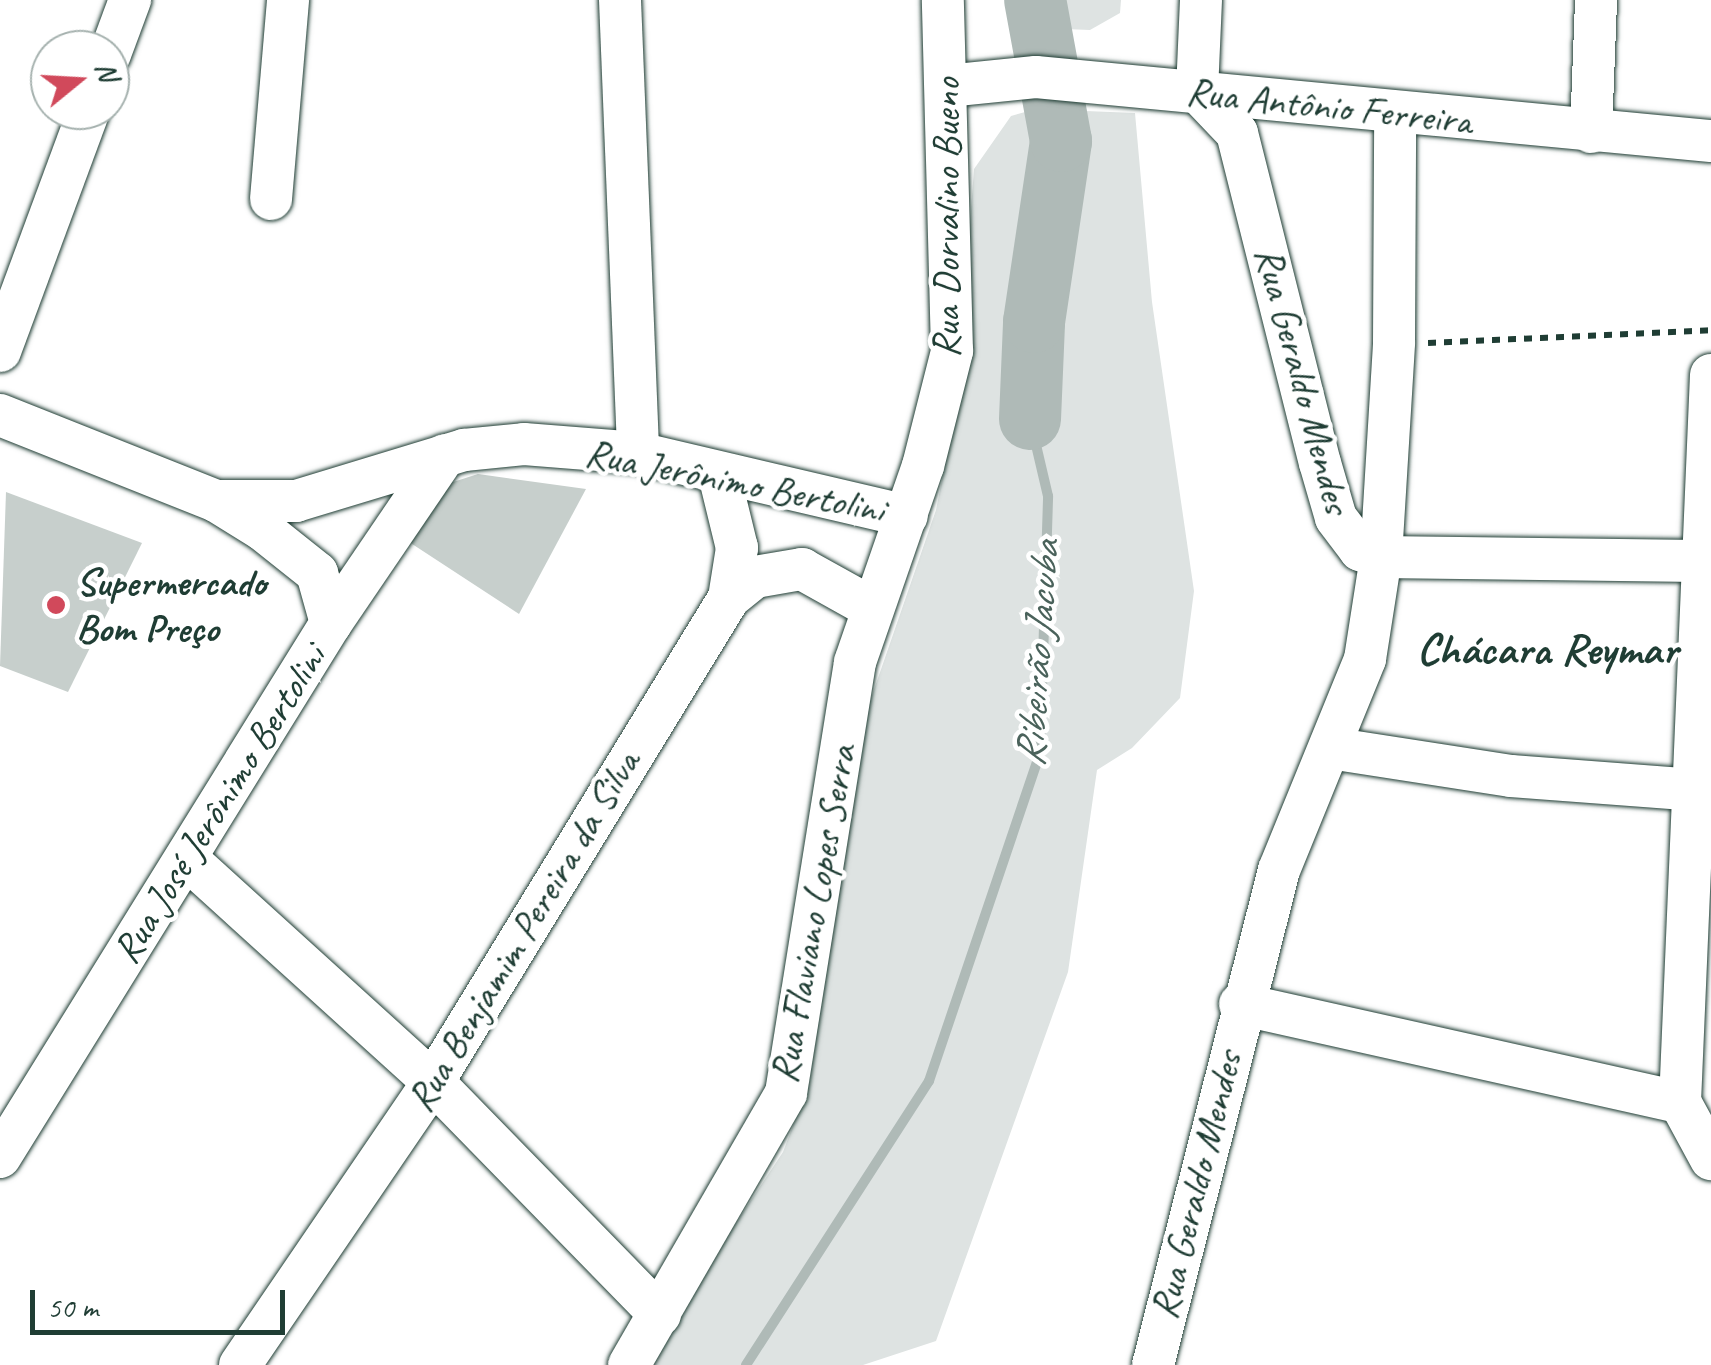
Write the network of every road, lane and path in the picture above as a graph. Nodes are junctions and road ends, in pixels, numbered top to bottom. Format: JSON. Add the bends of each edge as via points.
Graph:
{"nodes":[{"id":1,"x":130,"y":0,"type":"edge"},
{"id":2,"x":288,"y":0,"type":"edge"},
{"id":3,"x":620,"y":0,"type":"edge"},
{"id":4,"x":944,"y":0,"type":"edge"},
{"id":5,"x":1202,"y":0,"type":"edge"},
{"id":6,"x":1596,"y":0,"type":"edge"},
{"id":7,"x":119,"y":30,"type":"edge"},
{"id":8,"x":947,"y":86,"type":"junction"},
{"id":9,"x":1197,"y":91,"type":"junction"},
{"id":10,"x":1395,"y":116,"type":"junction"},
{"id":11,"x":82,"y":130,"type":"edge"},
{"id":12,"x":1591,"y":132,"type":"junction"},
{"id":13,"x":1711,"y":141,"type":"edge"},
{"id":14,"x":271,"y":198,"type":"dead end"},
{"id":15,"x":1711,"y":330,"type":"edge"},
{"id":16,"x":1394,"y":342,"type":"junction"},
{"id":17,"x":0,"y":350,"type":"edge"},
{"id":18,"x":1711,"y":376,"type":"edge"},
{"id":19,"x":0,"y":415,"type":"edge"},
{"id":20,"x":638,"y":453,"type":"junction"},
{"id":21,"x":445,"y":455,"type":"junction"},
{"id":22,"x":719,"y":474,"type":"junction"},
{"id":23,"x":216,"y":501,"type":"junction"},
{"id":24,"x":907,"y":516,"type":"junction"},
{"id":25,"x":1381,"y":557,"type":"junction"},
{"id":26,"x":1698,"y":562,"type":"junction"},
{"id":27,"x":729,"y":598,"type":"junction"},
{"id":28,"x":872,"y":608,"type":"junction"},
{"id":29,"x":331,"y":622,"type":"junction"},
{"id":30,"x":854,"y":662,"type":"joint"},
{"id":31,"x":1330,"y":748,"type":"junction"},
{"id":32,"x":1699,"y":790,"type":"edge"},
{"id":33,"x":186,"y":858,"type":"junction"},
{"id":34,"x":1240,"y":1004,"type":"junction"},
{"id":35,"x":433,"y":1082,"type":"junction"},
{"id":36,"x":1680,"y":1102,"type":"junction"},
{"id":37,"x":0,"y":1157,"type":"edge"},
{"id":38,"x":1711,"y":1159,"type":"edge"},
{"id":39,"x":660,"y":1315,"type":"junction"},
{"id":40,"x":240,"y":1365,"type":"edge"},
{"id":41,"x":629,"y":1365,"type":"edge"},
{"id":42,"x":1153,"y":1365,"type":"edge"}],
"edges":[{"from":1,"to":7,"type":"street"},
{"from":2,"to":14,"type":"street"},
{"from":3,"to":20,"type":"street"},
{"from":4,"to":8,"type":"street","name":"Rua Dorvalino Bueno"},
{"from":5,"to":9,"type":"street"},
{"from":6,"to":12,"type":"street"},
{"from":8,"to":9,"type":"street","name":"Rua Antônio Ferreira","via":[[1036,77]]},
{"from":8,"to":24,"type":"street","name":"Rua Dorvalino Bueno","via":[[952,350]]},
{"from":9,"to":10,"type":"street","name":"Rua Antônio Ferreira"},
{"from":9,"to":25,"type":"street","name":"Rua Geraldo Mendes","via":[[1237,133],[1247,163],[1336,518],[1360,550]]},
{"from":10,"to":12,"type":"street","name":"Rua Antônio Ferreira"},
{"from":10,"to":16,"type":"street"},
{"from":11,"to":17,"type":"street"},
{"from":12,"to":13,"type":"street","name":"Rua Antônio Ferreira"},
{"from":15,"to":16,"type":"path"},
{"from":16,"to":25,"type":"street"},
{"from":18,"to":26,"type":"street"},
{"from":19,"to":23,"type":"street"},
{"from":20,"to":21,"type":"street","name":"Rua Jerônimo Bertolini","via":[[524,444]]},
{"from":20,"to":22,"type":"street","name":"Rua Jerônimo Bertolini"},
{"from":21,"to":23,"type":"street","name":"Rua Jerônimo Bertolini","via":[[296,501]]},
{"from":21,"to":29,"type":"street","name":"Rua José Jerônimo Bertolini"},
{"from":22,"to":24,"type":"street","name":"Rua Jerônimo Bertolini"},
{"from":22,"to":27,"type":"street","name":"Rua Benjamim Pereira da Silva","via":[[737,548]]},
{"from":23,"to":29,"type":"street","via":[[317,573]]},
{"from":24,"to":28,"type":"street","name":"Rua Dorvalino Bueno"},
{"from":25,"to":26,"type":"street"},
{"from":25,"to":31,"type":"street","name":"Rua Geraldo Mendes","via":[[1365,659]]},
{"from":26,"to":32,"type":"street"},
{"from":27,"to":28,"type":"street","via":[[755,577],[802,568]]},
{"from":27,"to":35,"type":"street","name":"Rua Benjamim Pereira da Silva"},
{"from":28,"to":30,"type":"street","name":"Rua Dorvalino Bueno"},
{"from":29,"to":33,"type":"street","name":"Rua José Jerônimo Bertolini"},
{"from":30,"to":39,"type":"street","name":"Rua Flaviano Lopes Serra","via":[[786,1093]]},
{"from":31,"to":32,"type":"street","via":[[1511,776]]},
{"from":31,"to":34,"type":"street","name":"Rua Geraldo Mendes","via":[[1280,870]]},
{"from":32,"to":36,"type":"street"},
{"from":33,"to":35,"type":"street"},
{"from":33,"to":37,"type":"street","name":"Rua José Jerônimo Bertolini"},
{"from":34,"to":36,"type":"street","name":"Rua Geraldo Mendes"},
{"from":34,"to":42,"type":"street","name":"Rua Geraldo Mendes"},
{"from":35,"to":39,"type":"street"},
{"from":35,"to":40,"type":"street","name":"Rua Benjamim Pereira da Silva"},
{"from":36,"to":38,"type":"street"},
{"from":39,"to":41,"type":"street","name":"Rua Flaviano Lopes Serra"}]}
